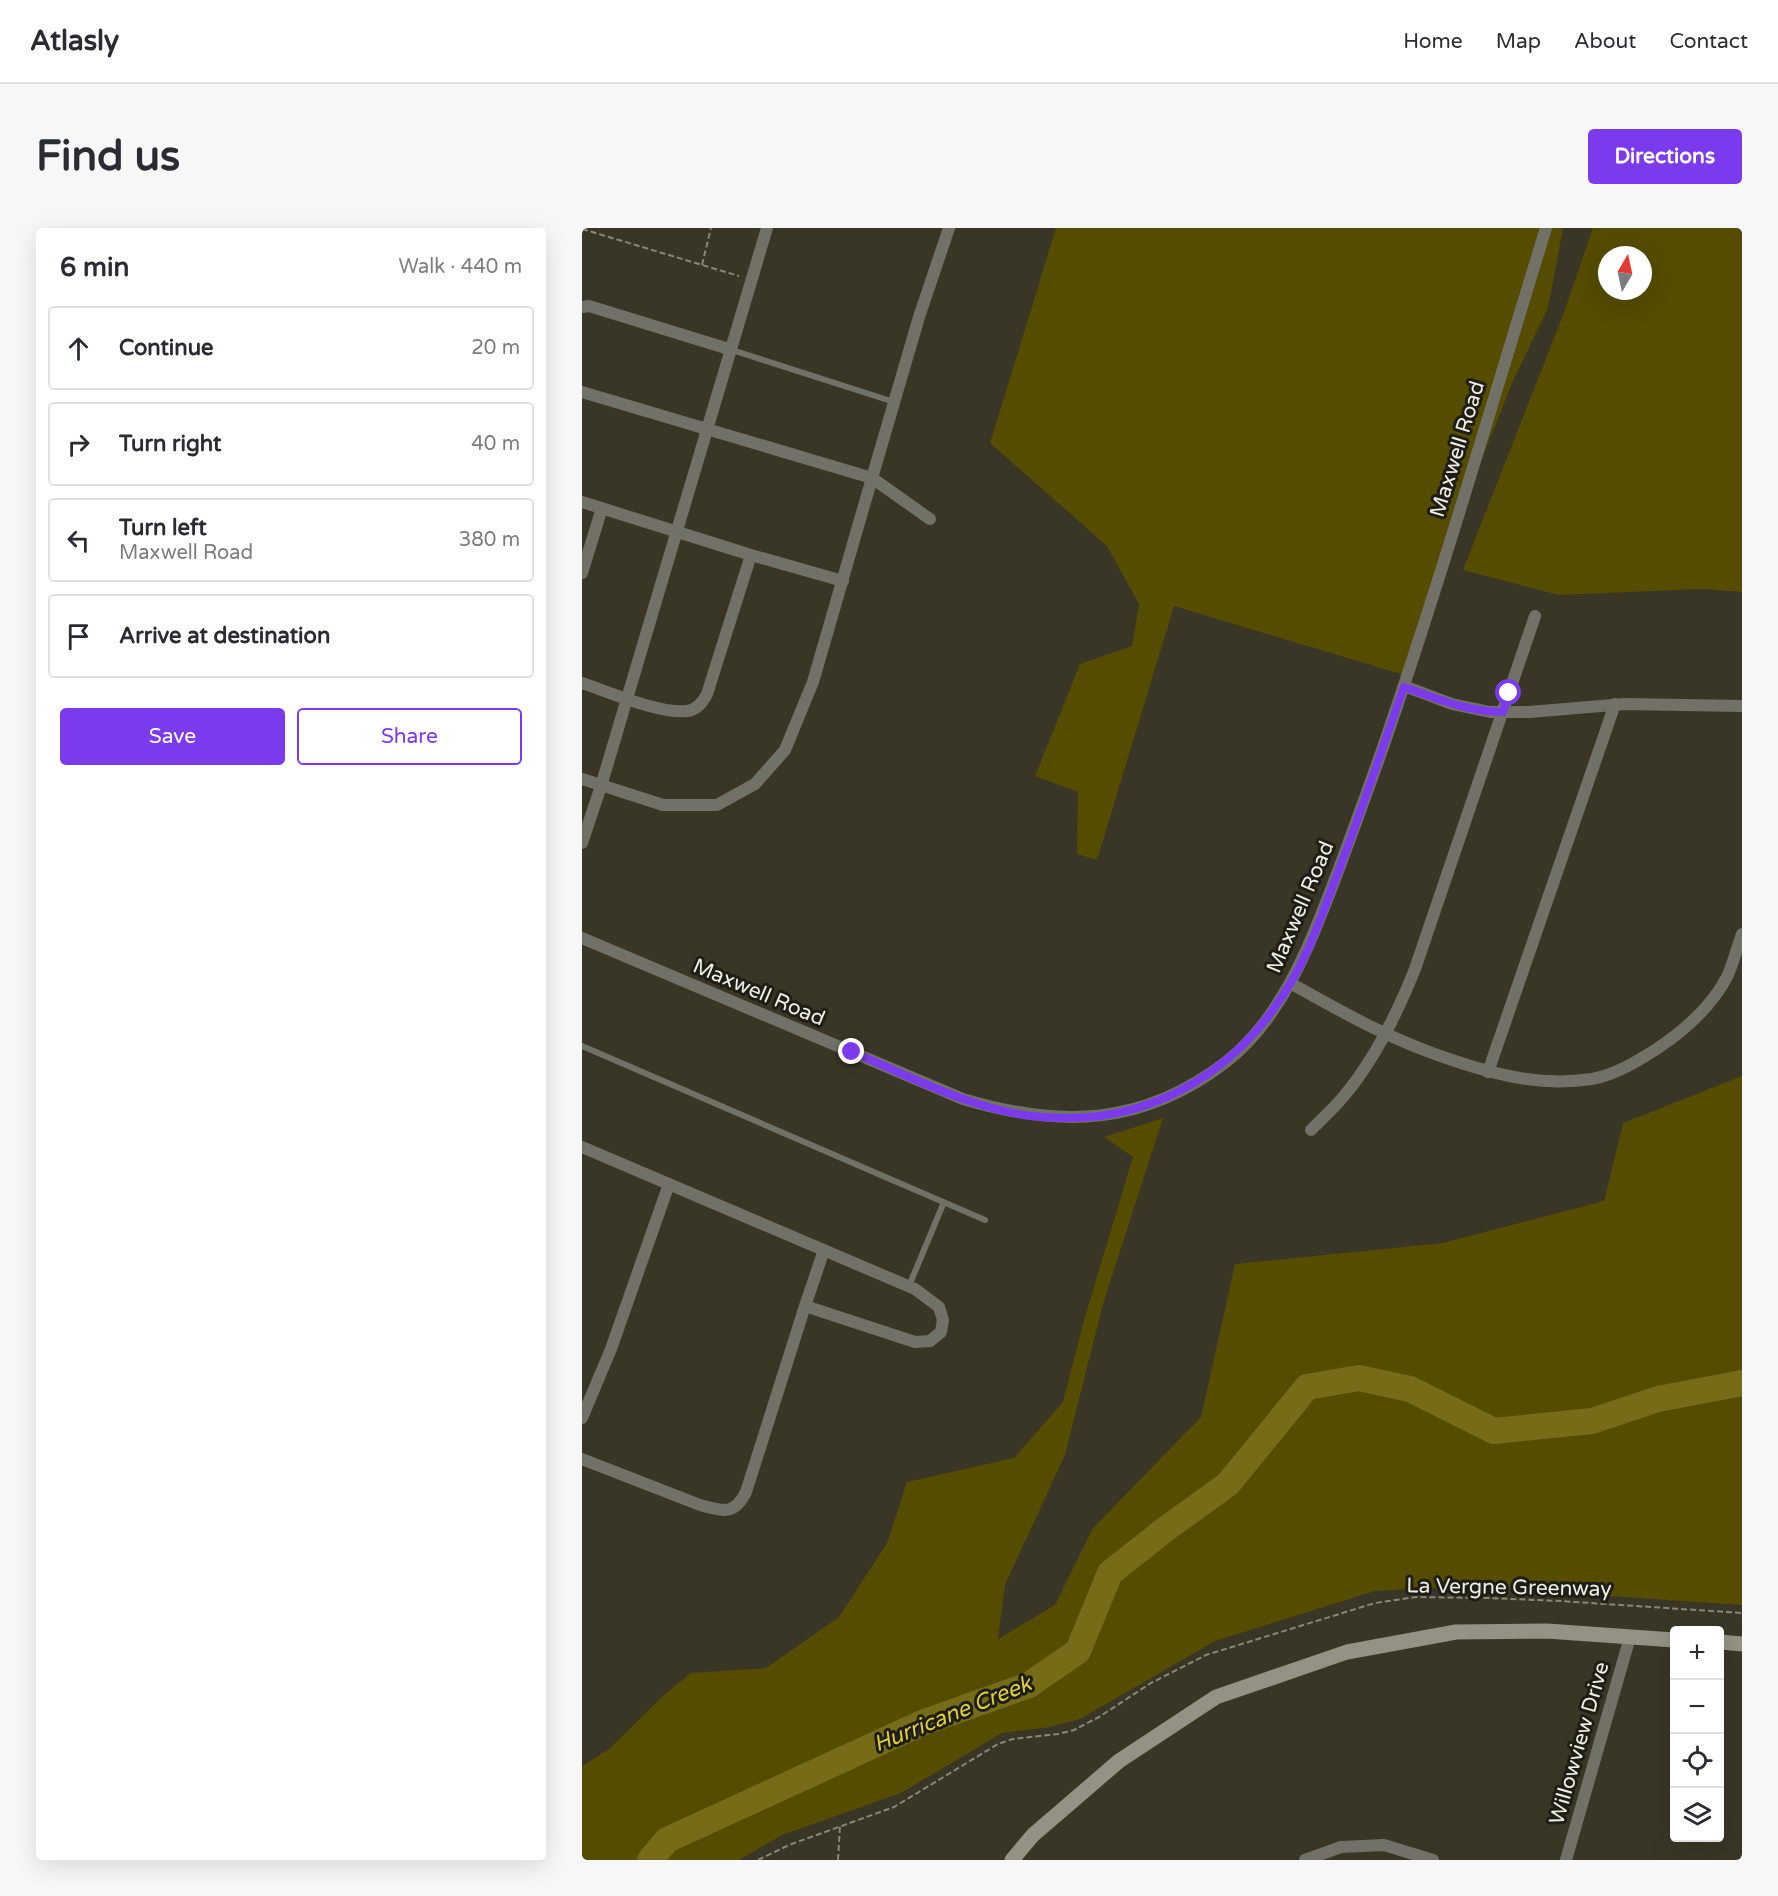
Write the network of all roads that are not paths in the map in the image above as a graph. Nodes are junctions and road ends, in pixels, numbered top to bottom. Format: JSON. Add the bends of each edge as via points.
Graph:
{"nodes":[{"id":1,"x":767,"y":228,"type":"edge"},
{"id":2,"x":949,"y":228,"type":"edge"},
{"id":3,"x":1546,"y":228,"type":"edge"},
{"id":4,"x":582,"y":307,"type":"edge"},
{"id":5,"x":732,"y":350,"type":"junction"},
{"id":6,"x":582,"y":392,"type":"edge"},
{"id":7,"x":894,"y":402,"type":"junction"},
{"id":8,"x":708,"y":429,"type":"junction"},
{"id":9,"x":872,"y":478,"type":"junction"},
{"id":10,"x":582,"y":502,"type":"edge"},
{"id":11,"x":602,"y":508,"type":"junction"},
{"id":12,"x":930,"y":519,"type":"dead end"},
{"id":13,"x":678,"y":531,"type":"junction"},
{"id":14,"x":751,"y":555,"type":"junction"},
{"id":15,"x":582,"y":573,"type":"edge"},
{"id":16,"x":843,"y":581,"type":"junction"},
{"id":17,"x":1535,"y":616,"type":"dead end"},
{"id":18,"x":582,"y":683,"type":"edge"},
{"id":19,"x":1404,"y":687,"type":"junction"},
{"id":20,"x":627,"y":698,"type":"junction"},
{"id":21,"x":1615,"y":704,"type":"junction"},
{"id":22,"x":1742,"y":706,"type":"edge"},
{"id":23,"x":1503,"y":712,"type":"junction"},
{"id":24,"x":582,"y":779,"type":"edge"},
{"id":25,"x":601,"y":786,"type":"junction"},
{"id":26,"x":582,"y":843,"type":"edge"},
{"id":27,"x":1742,"y":934,"type":"edge"},
{"id":28,"x":582,"y":938,"type":"edge"},
{"id":29,"x":1290,"y":983,"type":"junction"},
{"id":30,"x":1384,"y":1034,"type":"junction"},
{"id":31,"x":582,"y":1046,"type":"edge"},
{"id":32,"x":1488,"y":1072,"type":"junction"},
{"id":33,"x":1311,"y":1130,"type":"dead end"},
{"id":34,"x":582,"y":1147,"type":"edge"},
{"id":35,"x":669,"y":1184,"type":"junction"},
{"id":36,"x":944,"y":1202,"type":"junction"},
{"id":37,"x":985,"y":1220,"type":"dead end"},
{"id":38,"x":824,"y":1250,"type":"junction"},
{"id":39,"x":909,"y":1286,"type":"junction"},
{"id":40,"x":805,"y":1306,"type":"junction"},
{"id":41,"x":582,"y":1418,"type":"edge"},
{"id":42,"x":582,"y":1459,"type":"edge"},
{"id":43,"x":1630,"y":1637,"type":"junction"},
{"id":44,"x":1670,"y":1640,"type":"edge"},
{"id":45,"x":1724,"y":1642,"type":"edge"},
{"id":46,"x":1742,"y":1644,"type":"edge"},
{"id":47,"x":1012,"y":1860,"type":"edge"},
{"id":48,"x":1305,"y":1860,"type":"edge"},
{"id":49,"x":1433,"y":1860,"type":"edge"},
{"id":50,"x":1566,"y":1860,"type":"edge"}],
"edges":[{"from":1,"to":5,"type":"street"},
{"from":2,"to":7,"type":"street"},
{"from":3,"to":19,"type":"street","name":"Maxwell Road"},
{"from":4,"to":5,"type":"street"},
{"from":5,"to":7,"type":"lane"},
{"from":5,"to":8,"type":"street"},
{"from":6,"to":8,"type":"street"},
{"from":7,"to":9,"type":"street"},
{"from":8,"to":9,"type":"street"},
{"from":8,"to":13,"type":"street"},
{"from":9,"to":12,"type":"street"},
{"from":9,"to":16,"type":"street"},
{"from":10,"to":11,"type":"street"},
{"from":11,"to":13,"type":"street"},
{"from":11,"to":15,"type":"street"},
{"from":13,"to":14,"type":"street"},
{"from":13,"to":20,"type":"street"},
{"from":14,"to":16,"type":"street"},
{"from":14,"to":20,"type":"street","via":[[702,704],[689,711],[669,710]]},
{"from":16,"to":25,"type":"street","via":[[813,682],[785,750],[755,784],[717,805],[663,805]]},
{"from":17,"to":23,"type":"street"},
{"from":18,"to":20,"type":"street"},
{"from":19,"to":23,"type":"street","via":[[1452,704]]},
{"from":19,"to":29,"type":"street","name":"Maxwell Road","via":[[1350,842]]},
{"from":20,"to":25,"type":"street"},
{"from":21,"to":22,"type":"street"},
{"from":21,"to":23,"type":"street"},
{"from":21,"to":32,"type":"street"},
{"from":23,"to":30,"type":"street","via":[[1415,969]]},
{"from":24,"to":25,"type":"street"},
{"from":25,"to":26,"type":"street"},
{"from":27,"to":32,"type":"street","via":[[1727,976],[1707,1007],[1675,1037],[1635,1064],[1594,1079],[1544,1082]]},
{"from":28,"to":29,"type":"street","name":"Maxwell Road","via":[[963,1099],[1019,1113],[1063,1118],[1130,1110],[1157,1102],[1192,1084],[1227,1061],[1249,1040]]},
{"from":29,"to":30,"type":"street"},
{"from":30,"to":32,"type":"street"},
{"from":30,"to":33,"type":"street","via":[[1344,1096]]},
{"from":31,"to":36,"type":"lane"},
{"from":34,"to":35,"type":"street"},
{"from":35,"to":38,"type":"street"},
{"from":35,"to":41,"type":"street"},
{"from":36,"to":37,"type":"lane"},
{"from":36,"to":39,"type":"lane"},
{"from":38,"to":39,"type":"street"},
{"from":38,"to":40,"type":"street"},
{"from":39,"to":40,"type":"street","via":[[939,1307],[941,1332],[930,1341],[915,1342]]},
{"from":40,"to":42,"type":"street","via":[[740,1505],[730,1510],[700,1505]]},
{"from":43,"to":44,"type":"main road"},
{"from":43,"to":47,"type":"main road","via":[[1547,1631],[1456,1632],[1347,1652],[1216,1697],[1119,1761],[1033,1835]]},
{"from":43,"to":50,"type":"street","name":"Willowview Drive"},
{"from":45,"to":46,"type":"main road"},
{"from":48,"to":49,"type":"street","via":[[1341,1847],[1384,1845]]}]}
